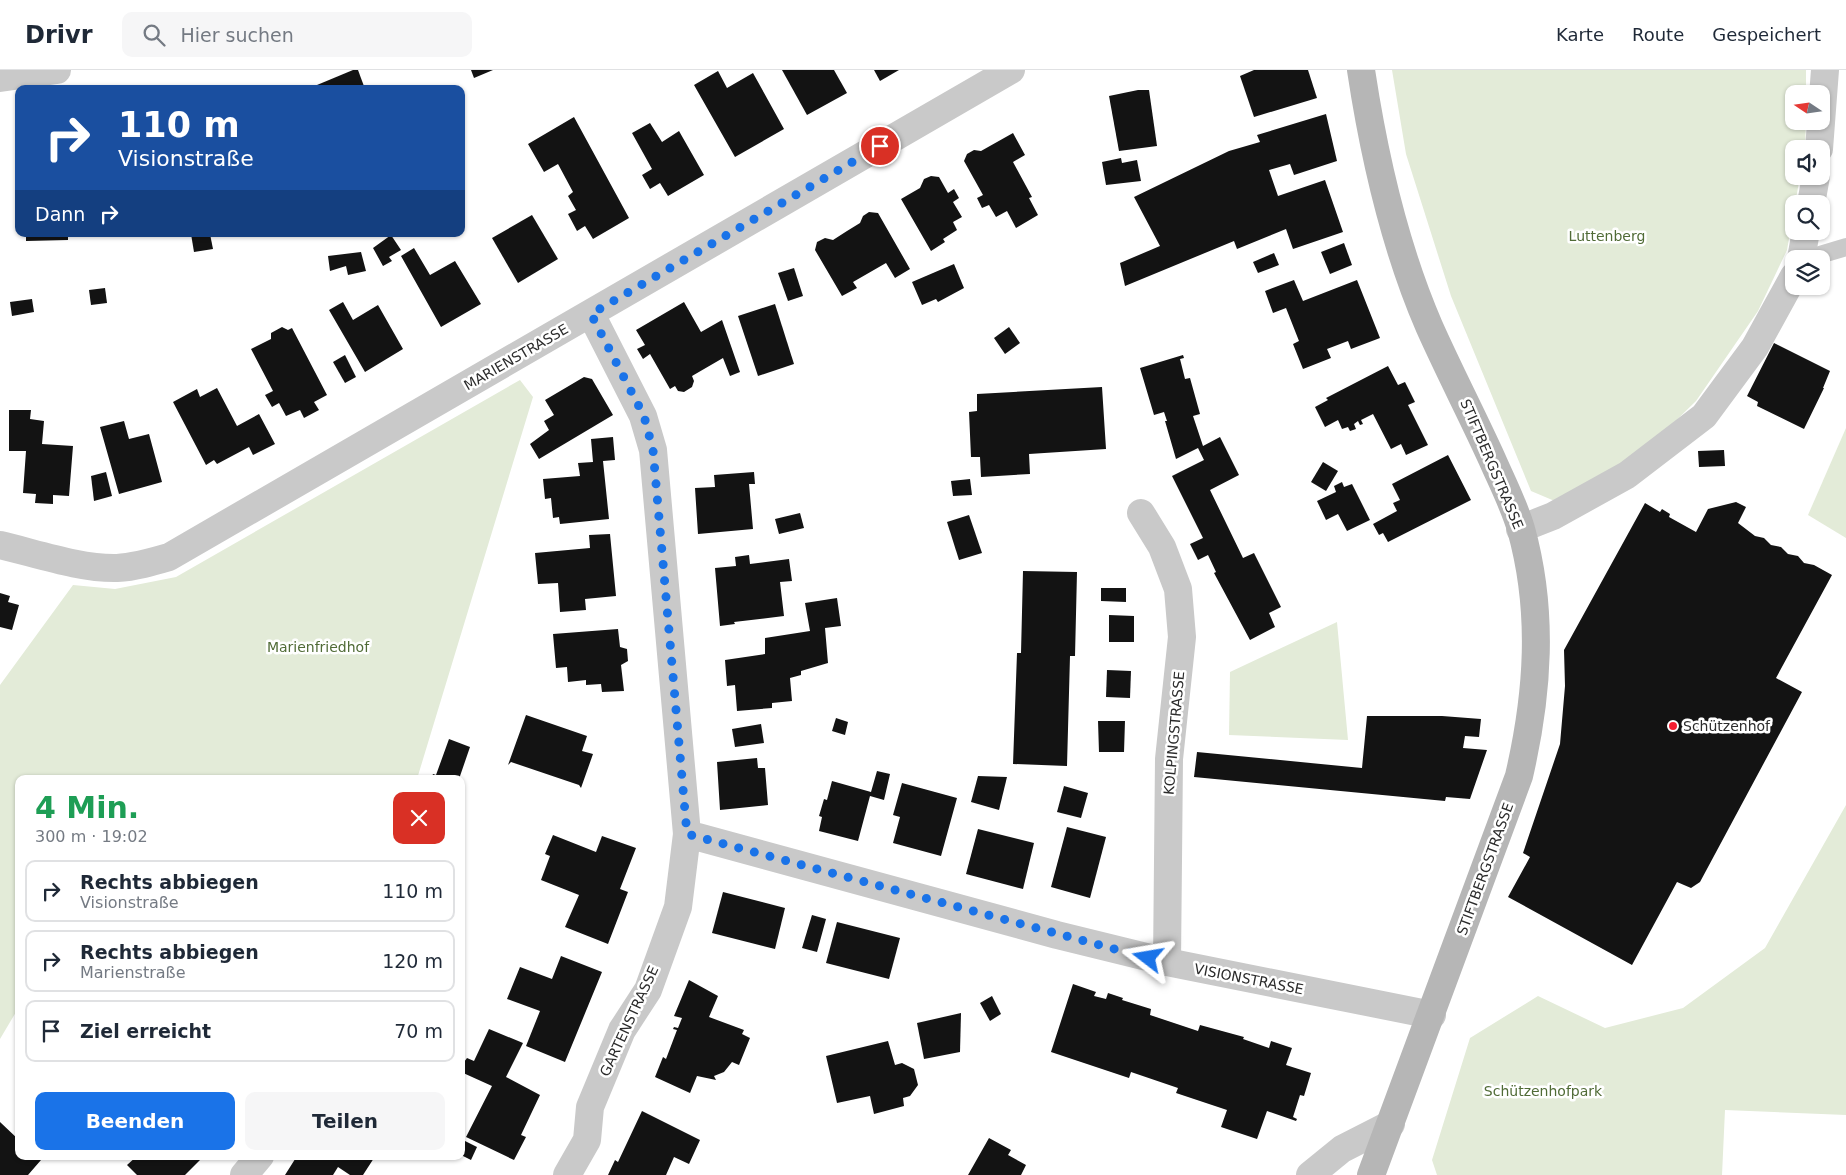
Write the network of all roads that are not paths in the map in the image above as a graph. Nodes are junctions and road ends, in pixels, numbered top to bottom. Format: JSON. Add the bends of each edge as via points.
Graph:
{"nodes":[{"id":1,"x":57,"y":70,"type":"edge"},
{"id":2,"x":1011,"y":70,"type":"edge"},
{"id":3,"x":1361,"y":70,"type":"edge"},
{"id":4,"x":1825,"y":70,"type":"edge"},
{"id":5,"x":0,"y":78,"type":"edge"},
{"id":6,"x":1820,"y":140,"type":"edge"},
{"id":7,"x":1846,"y":247,"type":"edge"},
{"id":8,"x":1830,"y":252,"type":"edge"},
{"id":9,"x":1785,"y":292,"type":"edge"},
{"id":10,"x":591,"y":314,"type":"junction"},
{"id":11,"x":1141,"y":513,"type":"dead end"},
{"id":12,"x":1520,"y":529,"type":"junction"},
{"id":13,"x":0,"y":545,"type":"edge"},
{"id":14,"x":687,"y":834,"type":"junction"},
{"id":15,"x":1167,"y":962,"type":"junction"},
{"id":16,"x":1432,"y":1015,"type":"junction"},
{"id":17,"x":1391,"y":1124,"type":"junction"},
{"id":18,"x":257,"y":1160,"type":"edge"},
{"id":19,"x":244,"y":1175,"type":"edge"},
{"id":20,"x":567,"y":1175,"type":"edge"},
{"id":21,"x":1310,"y":1175,"type":"edge"},
{"id":22,"x":1371,"y":1175,"type":"edge"}],
"edges":[{"from":1,"to":5,"type":"street"},
{"from":2,"to":10,"type":"street","name":"MARIENSTRASSE"},
{"from":3,"to":12,"type":"street","name":"STIFTBERGSTRASSE","via":[[1382,179],[1401,246],[1429,325],[1509,496]]},
{"from":4,"to":6,"type":"street"},
{"from":7,"to":8,"type":"lane"},
{"from":9,"to":12,"type":"street","via":[[1755,347],[1704,416],[1627,475],[1553,516]]},
{"from":10,"to":13,"type":"street","name":"MARIENSTRASSE","via":[[169,557],[116,568],[81,564]]},
{"from":10,"to":14,"type":"street","via":[[644,416],[653,450]]},
{"from":11,"to":15,"type":"street","name":"KOLPINGSTRASSE","via":[[1162,547],[1178,589],[1182,637],[1169,759]]},
{"from":12,"to":16,"type":"street","name":"STIFTBERGSTRASSE","via":[[1530,570],[1537,639],[1529,732],[1515,785]]},
{"from":14,"to":15,"type":"street","name":"VISIONSTRASSE"},
{"from":14,"to":20,"type":"street","name":"GARTENSTRASSE","via":[[678,907],[648,990],[622,1030],[590,1107],[587,1140]]},
{"from":15,"to":16,"type":"street","name":"VISIONSTRASSE"},
{"from":16,"to":17,"type":"street","name":"STIFTBERGSTRASSE"},
{"from":17,"to":21,"type":"street","via":[[1342,1150]]},
{"from":17,"to":22,"type":"street","name":"STIFTBERGSTRASSE"},
{"from":18,"to":19,"type":"street"}]}
